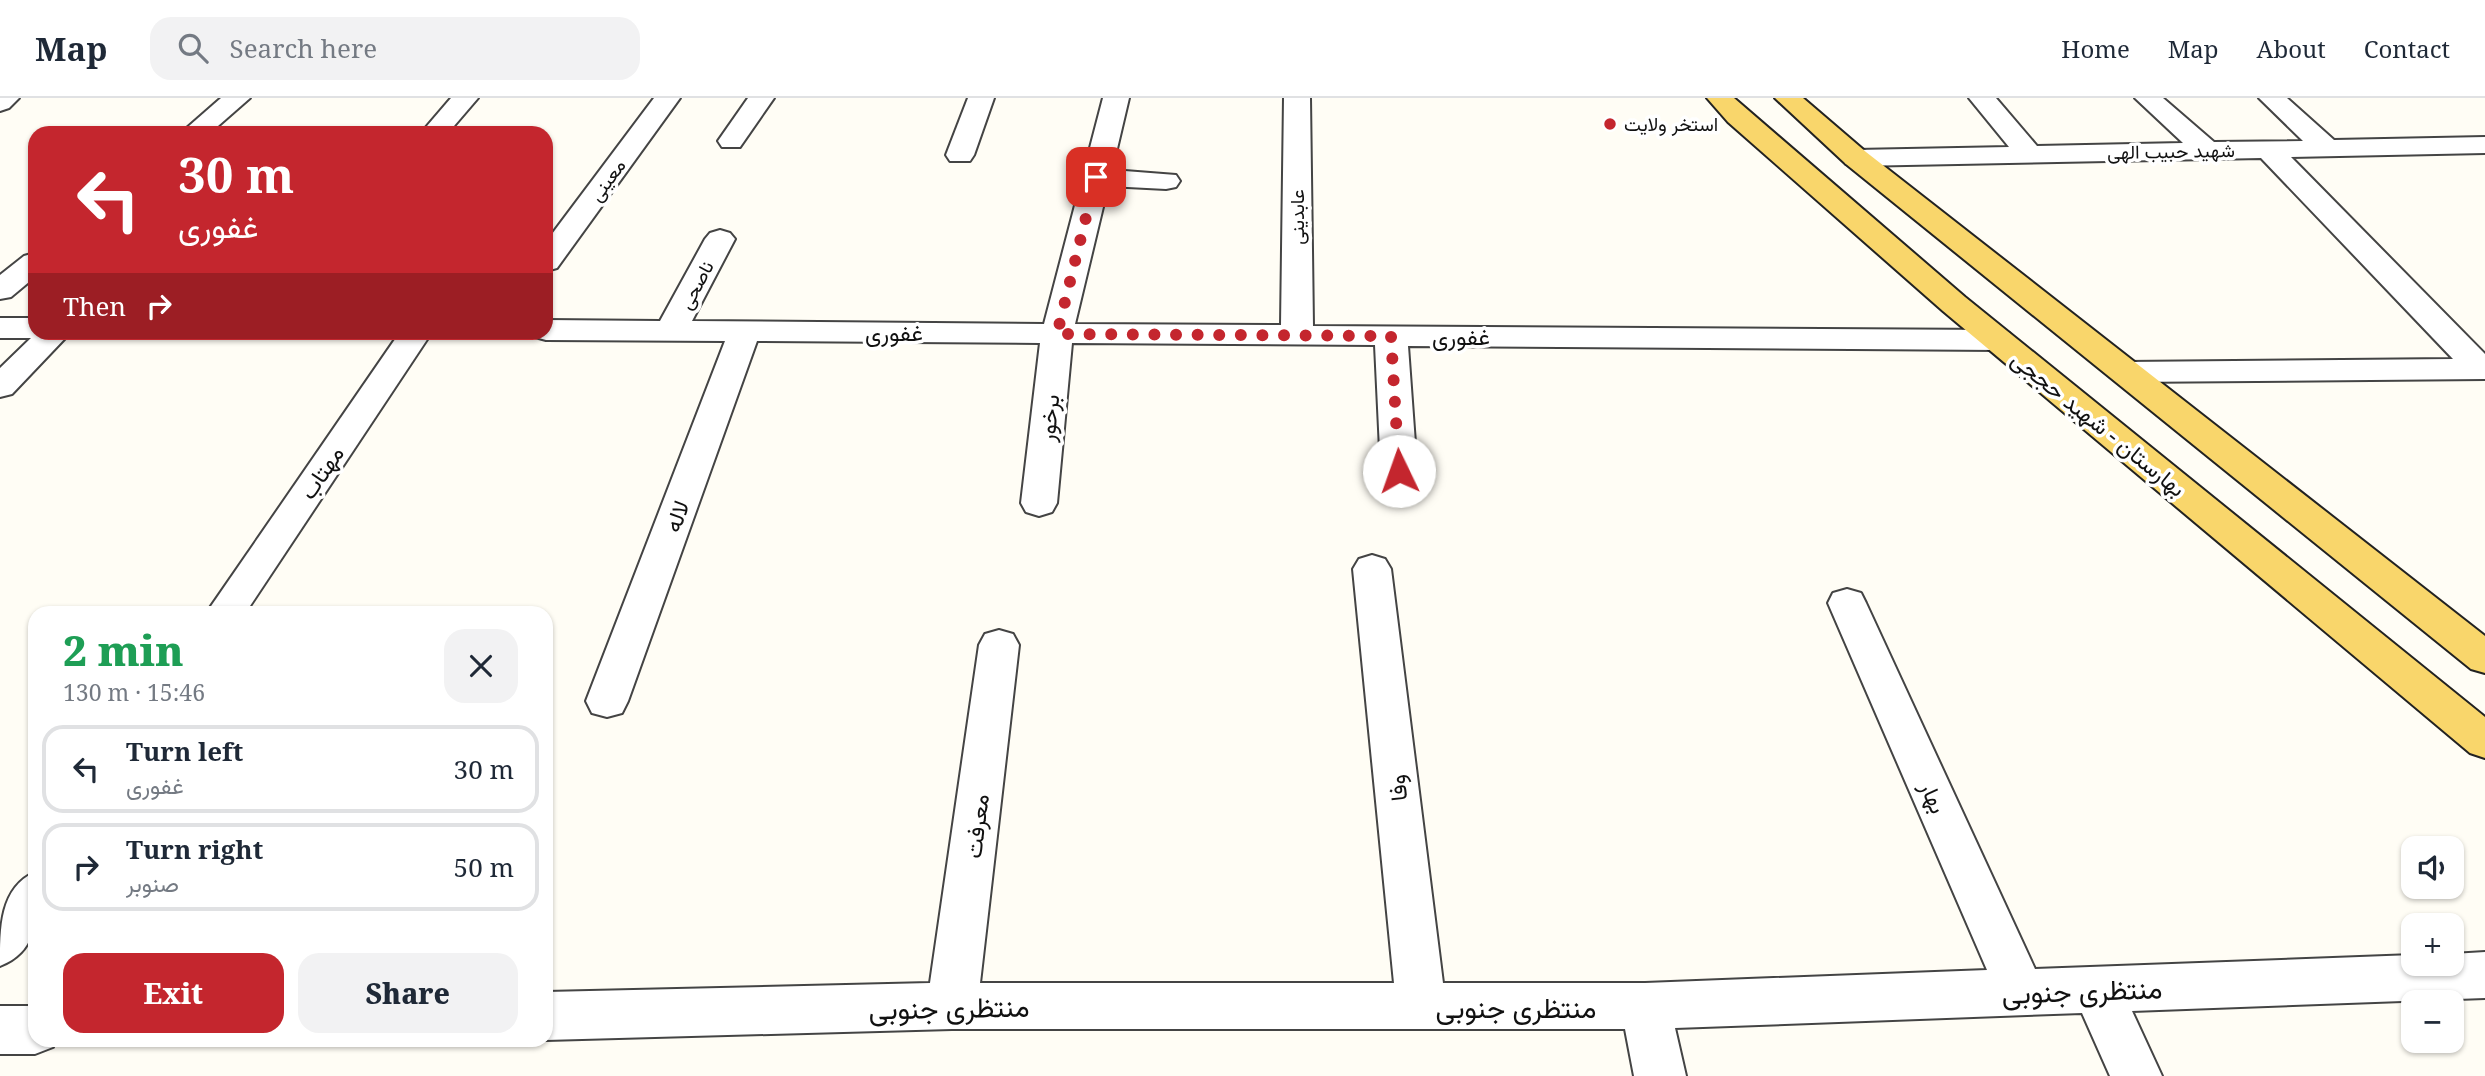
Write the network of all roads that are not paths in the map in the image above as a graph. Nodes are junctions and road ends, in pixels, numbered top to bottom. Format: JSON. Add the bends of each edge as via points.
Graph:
{"nodes":[{"id":1,"x":6,"y":98,"type":"edge"},
{"id":2,"x":237,"y":98,"type":"edge"},
{"id":3,"x":466,"y":98,"type":"edge"},
{"id":4,"x":667,"y":98,"type":"edge"},
{"id":5,"x":761,"y":98,"type":"edge"},
{"id":6,"x":981,"y":98,"type":"edge"},
{"id":7,"x":1116,"y":98,"type":"edge"},
{"id":8,"x":1297,"y":98,"type":"edge"},
{"id":9,"x":1720,"y":98,"type":"edge"},
{"id":10,"x":1788,"y":98,"type":"edge"},
{"id":11,"x":1982,"y":98,"type":"edge"},
{"id":12,"x":2148,"y":98,"type":"edge"},
{"id":13,"x":2272,"y":98,"type":"edge"},
{"id":14,"x":0,"y":103,"type":"edge"},
{"id":15,"x":203,"y":126,"type":"edge"},
{"id":16,"x":440,"y":126,"type":"edge"},
{"id":17,"x":731,"y":141,"type":"dead end"},
{"id":18,"x":2485,"y":145,"type":"edge"},
{"id":19,"x":2327,"y":148,"type":"junction"},
{"id":20,"x":2268,"y":149,"type":"junction"},
{"id":21,"x":2207,"y":150,"type":"junction"},
{"id":22,"x":2029,"y":154,"type":"junction"},
{"id":23,"x":960,"y":155,"type":"dead end"},
{"id":24,"x":1856,"y":158,"type":"junction"},
{"id":25,"x":1096,"y":177,"type":"junction"},
{"id":26,"x":1166,"y":181,"type":"dead end"},
{"id":27,"x":720,"y":239,"type":"dead end"},
{"id":28,"x":553,"y":253,"type":"edge"},
{"id":29,"x":28,"y":267,"type":"edge"},
{"id":30,"x":0,"y":290,"type":"edge"},
{"id":31,"x":0,"y":328,"type":"edge"},
{"id":32,"x":28,"y":328,"type":"edge"},
{"id":33,"x":553,"y":330,"type":"edge"},
{"id":34,"x":671,"y":331,"type":"junction"},
{"id":35,"x":745,"y":331,"type":"junction"},
{"id":36,"x":1057,"y":334,"type":"junction"},
{"id":37,"x":1297,"y":335,"type":"junction"},
{"id":38,"x":1391,"y":336,"type":"junction"},
{"id":39,"x":47,"y":340,"type":"edge"},
{"id":40,"x":411,"y":340,"type":"edge"},
{"id":41,"x":1998,"y":340,"type":"junction"},
{"id":42,"x":2483,"y":369,"type":"edge"},
{"id":43,"x":2126,"y":372,"type":"junction"},
{"id":44,"x":0,"y":387,"type":"edge"},
{"id":45,"x":1399,"y":471,"type":"dead end"},
{"id":46,"x":1039,"y":503,"type":"dead end"},
{"id":47,"x":1372,"y":569,"type":"dead end"},
{"id":48,"x":1847,"y":603,"type":"dead end"},
{"id":49,"x":230,"y":606,"type":"edge"},
{"id":50,"x":999,"y":645,"type":"dead end"},
{"id":51,"x":2485,"y":657,"type":"edge"},
{"id":52,"x":607,"y":701,"type":"dead end"},
{"id":53,"x":2485,"y":741,"type":"edge"},
{"id":54,"x":28,"y":903,"type":"edge"},
{"id":55,"x":0,"y":944,"type":"edge"},
{"id":56,"x":2485,"y":975,"type":"edge"},
{"id":57,"x":2097,"y":989,"type":"junction"},
{"id":58,"x":2021,"y":992,"type":"junction"},
{"id":59,"x":952,"y":1006,"type":"junction"},
{"id":60,"x":1645,"y":1006,"type":"junction"},
{"id":61,"x":1421,"y":1007,"type":"junction"},
{"id":62,"x":553,"y":1016,"type":"edge"},
{"id":63,"x":0,"y":1030,"type":"edge"},
{"id":64,"x":28,"y":1030,"type":"edge"},
{"id":65,"x":1660,"y":1076,"type":"edge"},
{"id":66,"x":2136,"y":1076,"type":"edge"}],
"edges":[{"from":1,"to":14,"type":"street"},
{"from":2,"to":15,"type":"street"},
{"from":3,"to":16,"type":"street"},
{"from":4,"to":28,"type":"street","name":"معینی"},
{"from":5,"to":17,"type":"street"},
{"from":6,"to":23,"type":"street"},
{"from":7,"to":25,"type":"street","name":"برخور"},
{"from":8,"to":37,"type":"street","name":"عابدینی"},
{"from":9,"to":41,"type":"main road","name":"بهارستان - شهید حججی"},
{"from":10,"to":24,"type":"main road"},
{"from":11,"to":22,"type":"street"},
{"from":12,"to":21,"type":"street"},
{"from":13,"to":19,"type":"street"},
{"from":18,"to":19,"type":"street","name":"شهید حبیب الهی"},
{"from":19,"to":20,"type":"street","name":"شهید حبیب الهی"},
{"from":20,"to":21,"type":"street","name":"شهید حبیب الهی"},
{"from":20,"to":42,"type":"street"},
{"from":21,"to":22,"type":"street","name":"شهید حبیب الهی"},
{"from":22,"to":24,"type":"street","name":"شهید حبیب الهی"},
{"from":24,"to":43,"type":"main road"},
{"from":25,"to":26,"type":"street"},
{"from":25,"to":36,"type":"street","name":"برخور"},
{"from":27,"to":34,"type":"street","name":"ناصحی"},
{"from":29,"to":30,"type":"street"},
{"from":31,"to":32,"type":"street"},
{"from":33,"to":34,"type":"street","name":"غفوری"},
{"from":34,"to":35,"type":"street","name":"غفوری"},
{"from":35,"to":36,"type":"street","name":"غفوری"},
{"from":35,"to":52,"type":"street","name":"لاله"},
{"from":36,"to":37,"type":"street","name":"غفوری"},
{"from":36,"to":46,"type":"street","name":"برخور"},
{"from":37,"to":38,"type":"street","name":"غفوری"},
{"from":38,"to":41,"type":"street","name":"غفوری"},
{"from":38,"to":45,"type":"street"},
{"from":39,"to":44,"type":"street"},
{"from":40,"to":49,"type":"street","name":"مهتاب"},
{"from":41,"to":53,"type":"main road","name":"بهارستان - شهید حججی"},
{"from":42,"to":43,"type":"street"},
{"from":43,"to":51,"type":"main road"},
{"from":47,"to":61,"type":"street","name":"وفا"},
{"from":48,"to":58,"type":"street","name":"بهار"},
{"from":50,"to":59,"type":"street","name":"معرفت"},
{"from":54,"to":55,"type":"street"},
{"from":56,"to":57,"type":"street","name":"منتظری جنوبی"},
{"from":57,"to":58,"type":"street","name":"منتظری جنوبی"},
{"from":57,"to":66,"type":"street"},
{"from":58,"to":60,"type":"street","name":"منتظری جنوبی"},
{"from":59,"to":61,"type":"street","name":"منتظری جنوبی"},
{"from":59,"to":62,"type":"street","name":"منتظری جنوبی"},
{"from":60,"to":61,"type":"street","name":"منتظری جنوبی"},
{"from":60,"to":65,"type":"street"},
{"from":63,"to":64,"type":"street"}]}
